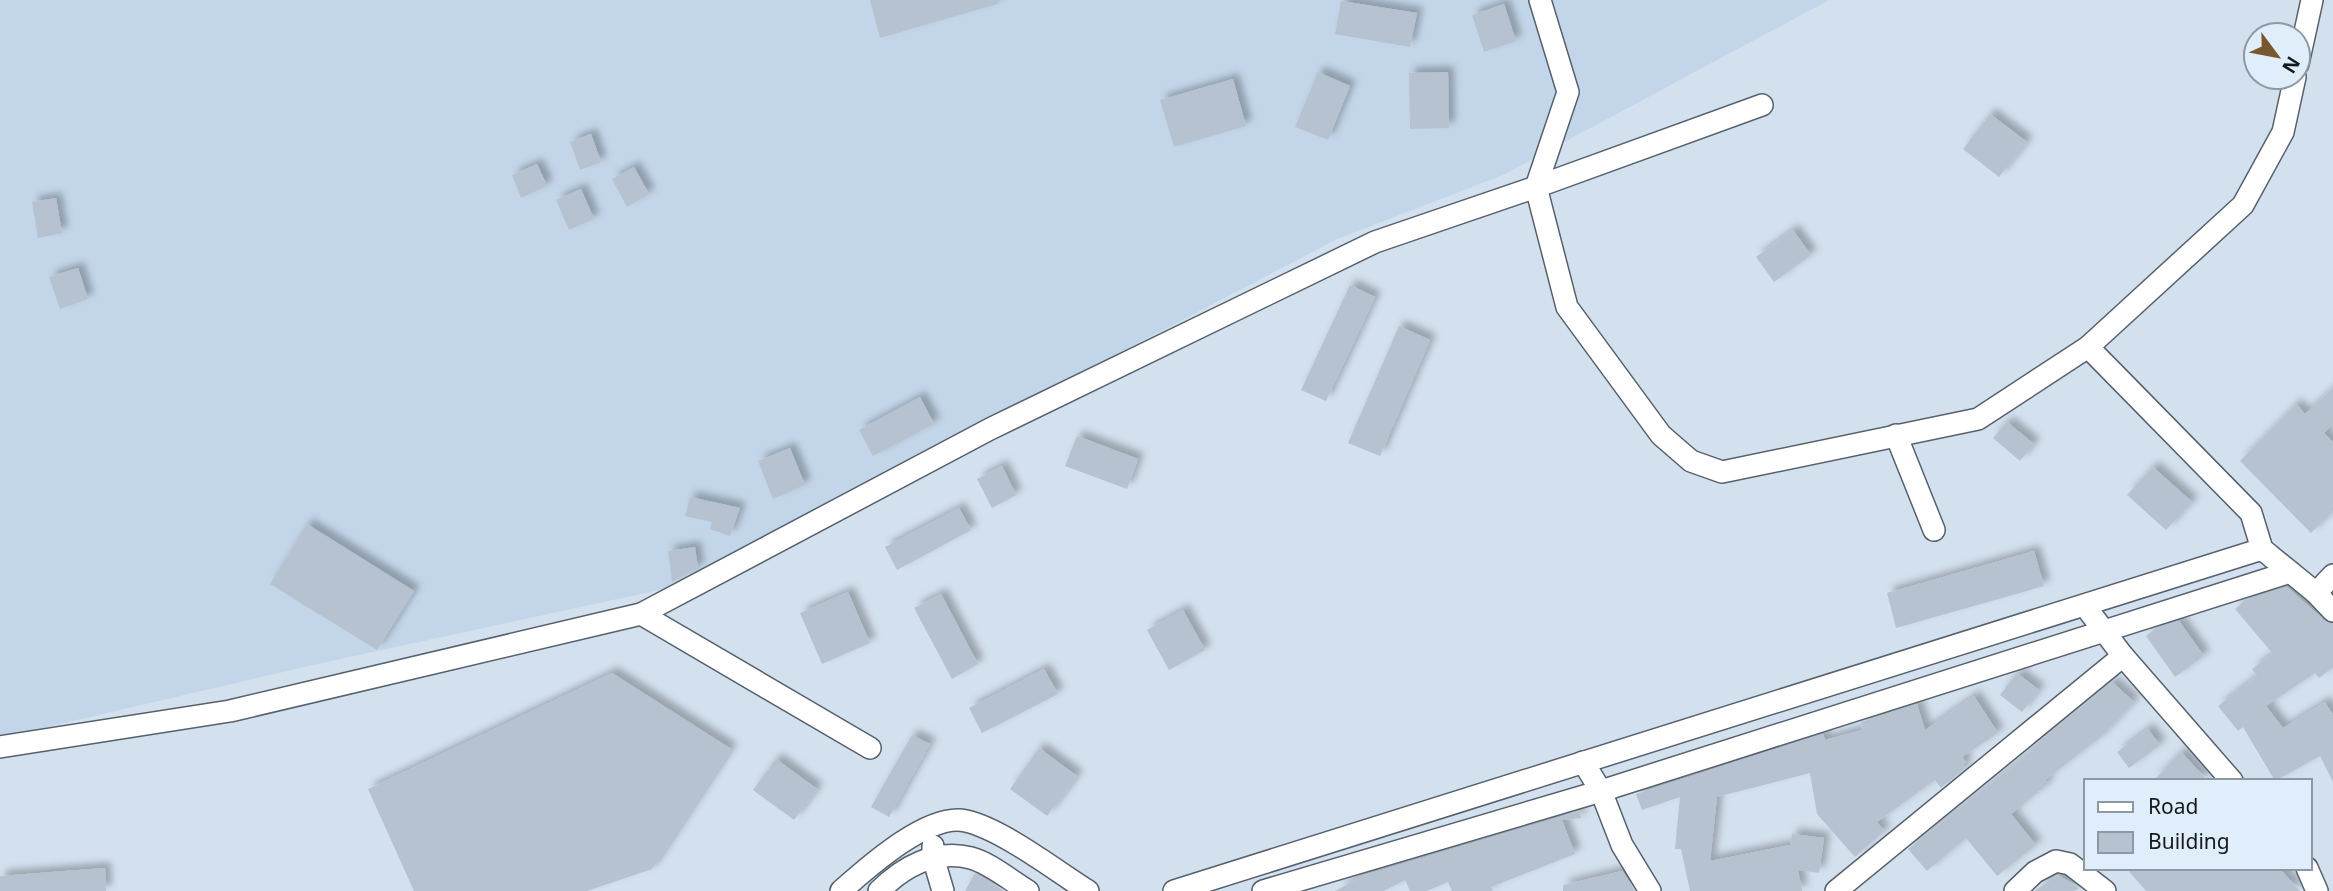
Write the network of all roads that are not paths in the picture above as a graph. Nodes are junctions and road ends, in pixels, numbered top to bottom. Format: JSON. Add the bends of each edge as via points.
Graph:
{"nodes":[{"id":1,"x":1540,"y":0,"type":"edge"},
{"id":2,"x":2312,"y":0,"type":"edge"},
{"id":3,"x":2307,"y":21,"type":"edge"},
{"id":4,"x":2292,"y":91,"type":"edge"},
{"id":5,"x":1762,"y":105,"type":"dead end"},
{"id":6,"x":1536,"y":187,"type":"junction"},
{"id":7,"x":2088,"y":347,"type":"junction"},
{"id":8,"x":1896,"y":435,"type":"junction"},
{"id":9,"x":1934,"y":530,"type":"dead end"},
{"id":10,"x":2262,"y":550,"type":"junction"},
{"id":11,"x":2290,"y":572,"type":"junction"},
{"id":12,"x":2333,"y":575,"type":"edge"},
{"id":13,"x":2316,"y":593,"type":"junction"},
{"id":14,"x":2085,"y":606,"type":"junction"},
{"id":15,"x":2333,"y":611,"type":"edge"},
{"id":16,"x":641,"y":614,"type":"junction"},
{"id":17,"x":2105,"y":633,"type":"junction"},
{"id":18,"x":2123,"y":656,"type":"junction"},
{"id":19,"x":0,"y":747,"type":"edge"},
{"id":20,"x":870,"y":748,"type":"dead end"},
{"id":21,"x":1583,"y":762,"type":"junction"},
{"id":22,"x":2230,"y":779,"type":"edge"},
{"id":23,"x":1601,"y":791,"type":"junction"},
{"id":24,"x":933,"y":826,"type":"junction"},
{"id":25,"x":933,"y":857,"type":"junction"},
{"id":26,"x":2308,"y":870,"type":"edge"},
{"id":27,"x":841,"y":891,"type":"edge"},
{"id":28,"x":879,"y":891,"type":"edge"},
{"id":29,"x":943,"y":891,"type":"edge"},
{"id":30,"x":1028,"y":891,"type":"edge"},
{"id":31,"x":1088,"y":891,"type":"edge"},
{"id":32,"x":1174,"y":891,"type":"edge"},
{"id":33,"x":1263,"y":891,"type":"edge"},
{"id":34,"x":1650,"y":891,"type":"edge"},
{"id":35,"x":1836,"y":891,"type":"edge"},
{"id":36,"x":2015,"y":891,"type":"edge"},
{"id":37,"x":2105,"y":891,"type":"edge"},
{"id":38,"x":2317,"y":891,"type":"edge"}],
"edges":[{"from":1,"to":6,"type":"street","via":[[1568,92]]},
{"from":2,"to":3,"type":"street"},
{"from":4,"to":7,"type":"street","via":[[2283,132],[2243,205]]},
{"from":5,"to":6,"type":"street"},
{"from":6,"to":8,"type":"street","via":[[1567,307],[1661,435],[1691,461],[1722,472]]},
{"from":6,"to":16,"type":"street","via":[[1375,242],[990,429]]},
{"from":7,"to":8,"type":"street","via":[[1978,419]]},
{"from":7,"to":10,"type":"street","via":[[2251,513]]},
{"from":8,"to":9,"type":"street"},
{"from":10,"to":11,"type":"street"},
{"from":10,"to":14,"type":"street"},
{"from":11,"to":13,"type":"street"},
{"from":11,"to":17,"type":"street"},
{"from":12,"to":13,"type":"street"},
{"from":13,"to":15,"type":"street"},
{"from":14,"to":17,"type":"street"},
{"from":14,"to":21,"type":"street"},
{"from":16,"to":19,"type":"street","via":[[230,711]]},
{"from":16,"to":20,"type":"street"},
{"from":17,"to":18,"type":"street"},
{"from":17,"to":23,"type":"street"},
{"from":18,"to":22,"type":"street"},
{"from":18,"to":35,"type":"street"},
{"from":21,"to":23,"type":"street"},
{"from":21,"to":32,"type":"street"},
{"from":23,"to":33,"type":"street"},
{"from":23,"to":34,"type":"street","via":[[1622,845]]},
{"from":24,"to":25,"type":"street"},
{"from":24,"to":27,"type":"street","via":[[892,849]]},
{"from":24,"to":31,"type":"street","via":[[964,820],[994,832]]},
{"from":25,"to":28,"type":"street","via":[[897,872]]},
{"from":25,"to":29,"type":"street"},
{"from":25,"to":30,"type":"street","via":[[972,858]]},
{"from":26,"to":38,"type":"street"},
{"from":36,"to":37,"type":"street","via":[[2035,872],[2056,861],[2070,864]]}]}
